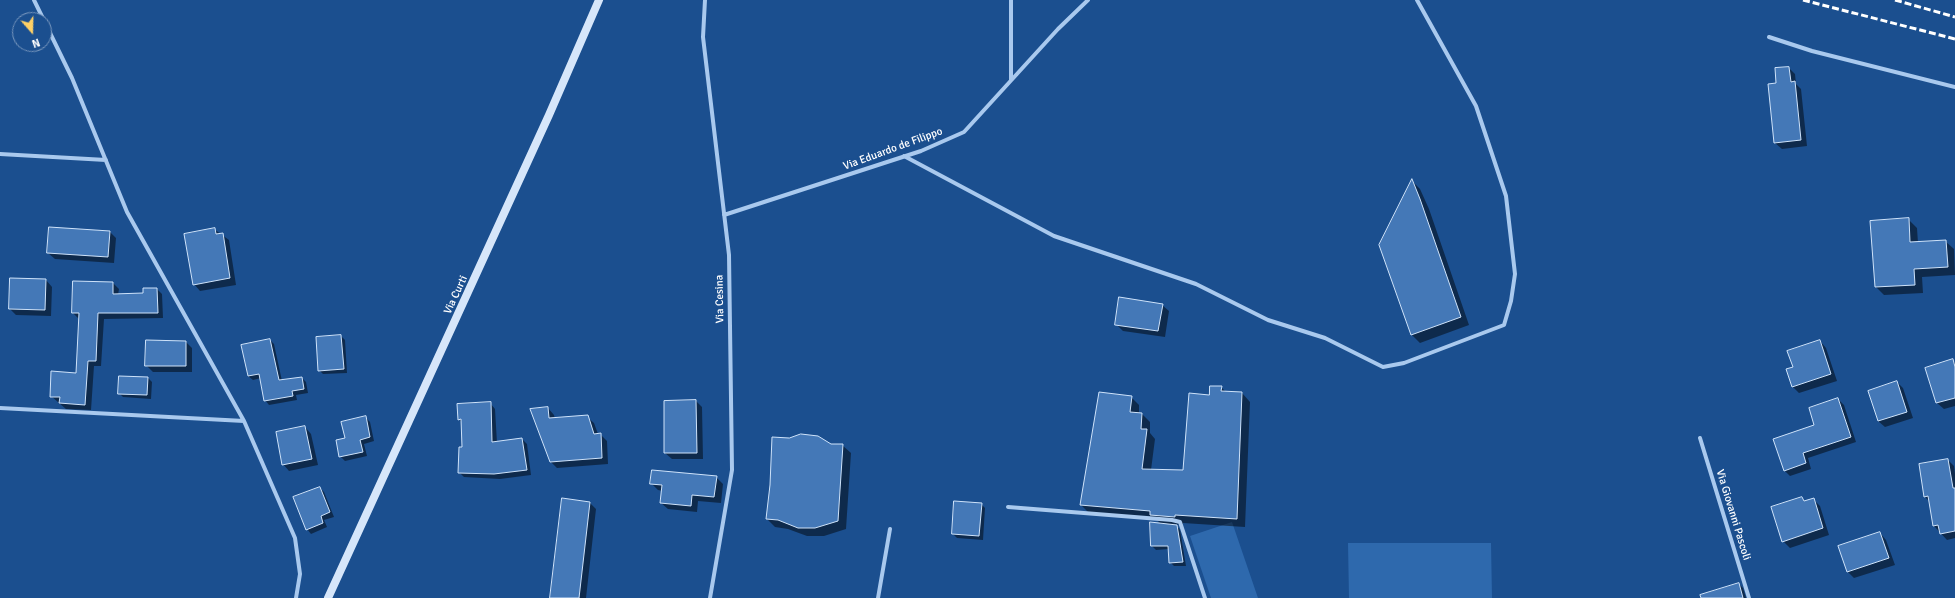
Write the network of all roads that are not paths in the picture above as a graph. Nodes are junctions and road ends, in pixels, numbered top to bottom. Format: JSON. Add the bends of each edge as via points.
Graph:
{"nodes":[{"id":1,"x":34,"y":0,"type":"edge"},
{"id":2,"x":599,"y":0,"type":"edge"},
{"id":3,"x":704,"y":0,"type":"edge"},
{"id":4,"x":1011,"y":0,"type":"edge"},
{"id":5,"x":1088,"y":0,"type":"edge"},
{"id":6,"x":1417,"y":0,"type":"edge"},
{"id":7,"x":1769,"y":37,"type":"dead end"},
{"id":8,"x":1011,"y":80,"type":"junction"},
{"id":9,"x":1955,"y":87,"type":"edge"},
{"id":10,"x":0,"y":154,"type":"edge"},
{"id":11,"x":904,"y":156,"type":"junction"},
{"id":12,"x":106,"y":160,"type":"junction"},
{"id":13,"x":724,"y":215,"type":"junction"},
{"id":14,"x":0,"y":408,"type":"edge"},
{"id":15,"x":244,"y":421,"type":"junction"},
{"id":16,"x":1700,"y":438,"type":"dead end"},
{"id":17,"x":1008,"y":507,"type":"dead end"},
{"id":18,"x":890,"y":529,"type":"dead end"},
{"id":19,"x":296,"y":598,"type":"edge"},
{"id":20,"x":328,"y":598,"type":"edge"},
{"id":21,"x":710,"y":598,"type":"edge"},
{"id":22,"x":878,"y":598,"type":"edge"},
{"id":23,"x":1205,"y":598,"type":"edge"},
{"id":24,"x":1749,"y":598,"type":"edge"}],
"edges":[{"from":1,"to":12,"type":"street","via":[[72,78]]},
{"from":2,"to":20,"type":"main road","name":"Via Curti","via":[[473,283]]},
{"from":3,"to":13,"type":"street","name":"Via Cesina","via":[[703,37]]},
{"from":4,"to":8,"type":"street"},
{"from":5,"to":8,"type":"street","name":"Via Eduardo de Filippo"},
{"from":6,"to":11,"type":"street","via":[[1476,106],[1506,196],[1516,274],[1504,325],[1404,363],[1383,367],[1325,338],[1268,320],[1196,284],[1054,236]]},
{"from":7,"to":9,"type":"street","via":[[1812,51]]},
{"from":8,"to":11,"type":"street","name":"Via Eduardo de Filippo","via":[[964,132]]},
{"from":10,"to":12,"type":"street"},
{"from":11,"to":13,"type":"street","name":"Via Eduardo de Filippo"},
{"from":12,"to":15,"type":"street","via":[[127,212]]},
{"from":13,"to":21,"type":"street","name":"Via Cesina","via":[[729,255],[732,470]]},
{"from":14,"to":15,"type":"street"},
{"from":15,"to":19,"type":"street","via":[[295,538],[300,574]]},
{"from":16,"to":24,"type":"street","name":"Via Giovanni Pascoli"},
{"from":17,"to":23,"type":"street","via":[[1180,522]]},
{"from":18,"to":22,"type":"street"}]}
